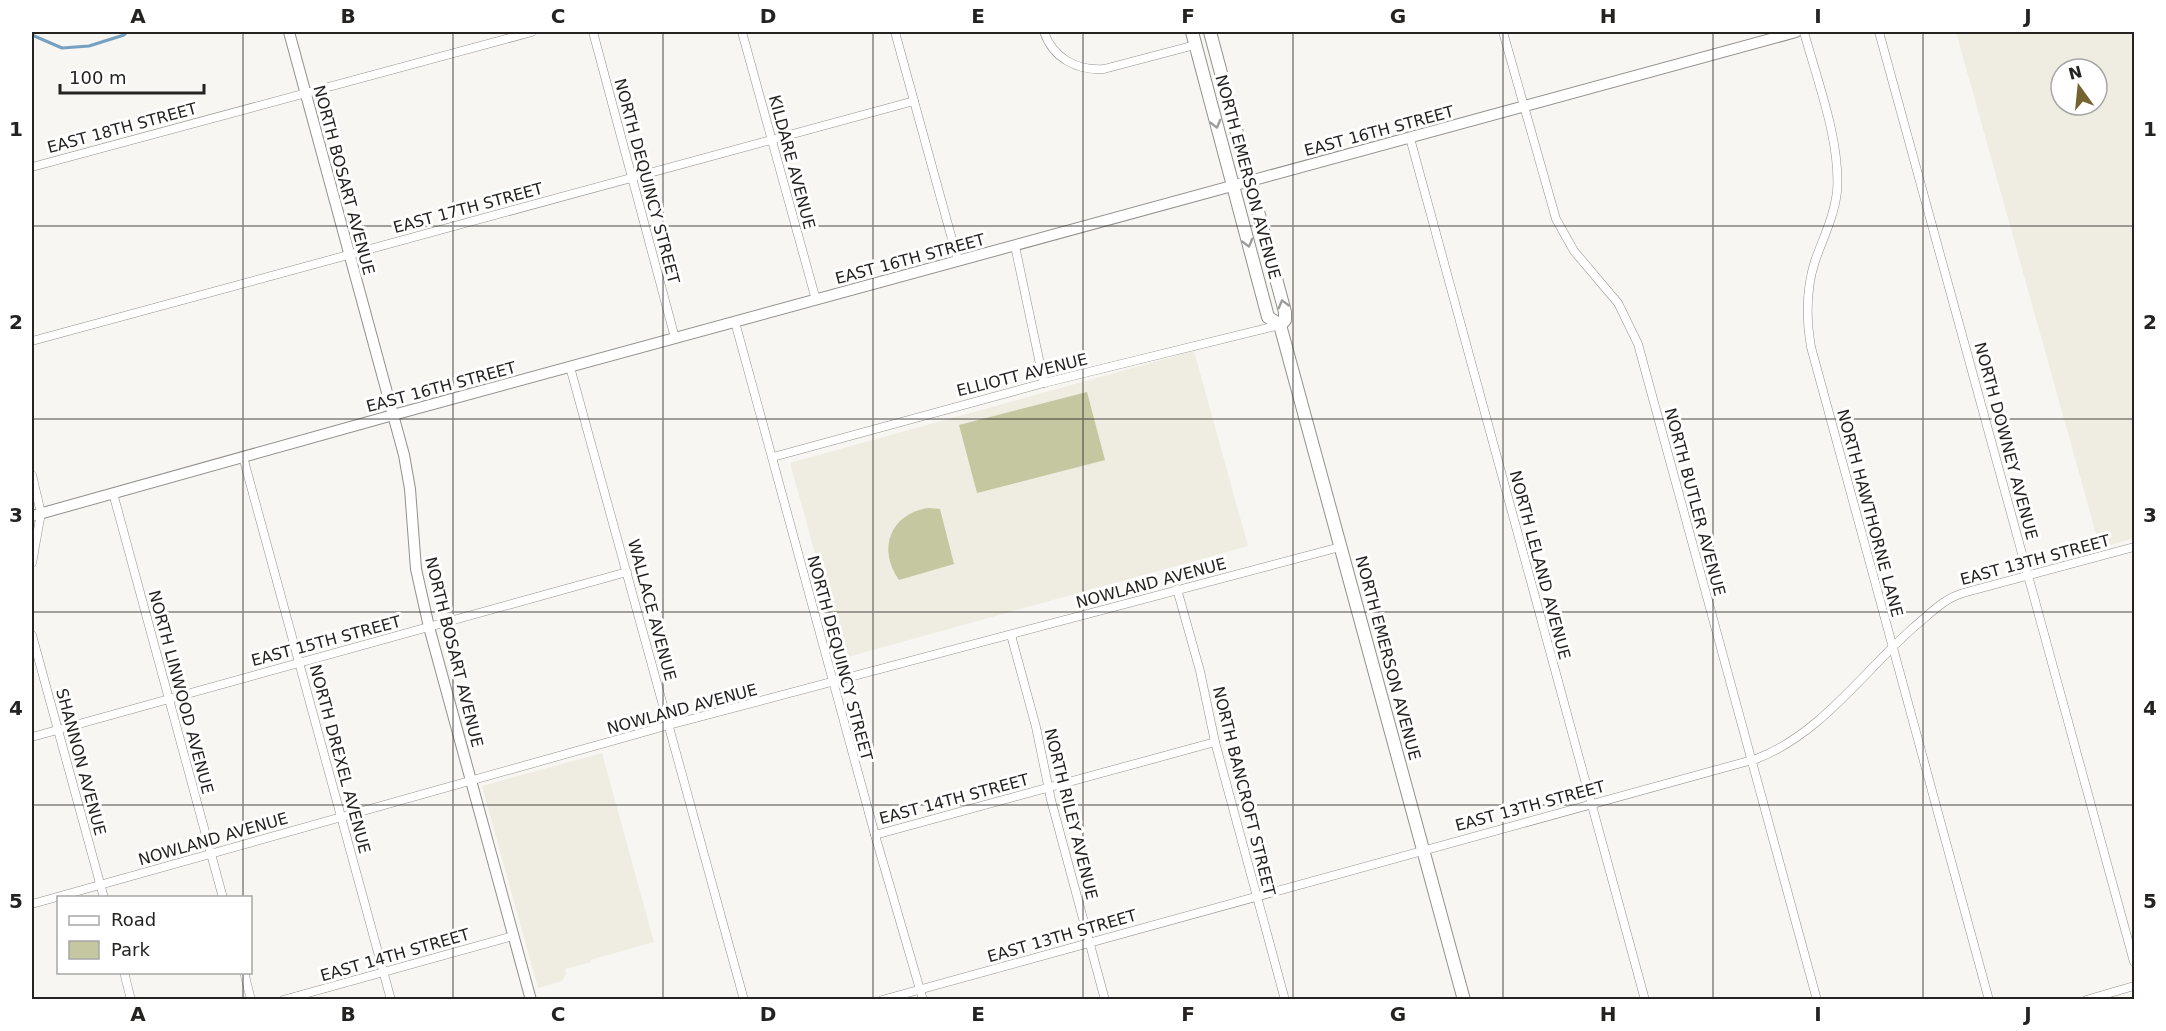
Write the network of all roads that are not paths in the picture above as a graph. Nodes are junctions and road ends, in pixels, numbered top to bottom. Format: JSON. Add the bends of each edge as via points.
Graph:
{"nodes":[{"id":1,"x":289,"y":32,"type":"edge"},
{"id":2,"x":532,"y":32,"type":"edge"},
{"id":3,"x":593,"y":32,"type":"edge"},
{"id":4,"x":742,"y":32,"type":"edge"},
{"id":5,"x":895,"y":32,"type":"edge"},
{"id":6,"x":1044,"y":32,"type":"edge"},
{"id":7,"x":1192,"y":32,"type":"edge"},
{"id":8,"x":1209,"y":32,"type":"edge"},
{"id":9,"x":1503,"y":32,"type":"edge"},
{"id":10,"x":1796,"y":32,"type":"edge"},
{"id":11,"x":1804,"y":32,"type":"edge"},
{"id":12,"x":1879,"y":32,"type":"edge"},
{"id":13,"x":1195,"y":45,"type":"junction"},
{"id":14,"x":305,"y":93,"type":"junction"},
{"id":15,"x":914,"y":101,"type":"junction"},
{"id":16,"x":1524,"y":106,"type":"junction"},
{"id":17,"x":1410,"y":138,"type":"junction"},
{"id":18,"x":772,"y":140,"type":"junction"},
{"id":19,"x":32,"y":167,"type":"edge"},
{"id":20,"x":632,"y":178,"type":"junction"},
{"id":21,"x":1250,"y":182,"type":"junction"},
{"id":22,"x":1233,"y":187,"type":"junction"},
{"id":23,"x":1015,"y":246,"type":"junction"},
{"id":24,"x":349,"y":254,"type":"junction"},
{"id":25,"x":958,"y":261,"type":"junction"},
{"id":26,"x":816,"y":300,"type":"junction"},
{"id":27,"x":735,"y":322,"type":"junction"},
{"id":28,"x":1280,"y":326,"type":"junction"},
{"id":29,"x":675,"y":338,"type":"junction"},
{"id":30,"x":32,"y":341,"type":"edge"},
{"id":31,"x":570,"y":367,"type":"junction"},
{"id":32,"x":1044,"y":383,"type":"junction"},
{"id":33,"x":393,"y":415,"type":"junction"},
{"id":34,"x":773,"y":456,"type":"junction"},
{"id":35,"x":243,"y":457,"type":"junction"},
{"id":36,"x":32,"y":475,"type":"edge"},
{"id":37,"x":113,"y":493,"type":"junction"},
{"id":38,"x":36,"y":515,"type":"edge"},
{"id":39,"x":1340,"y":547,"type":"junction"},
{"id":40,"x":2134,"y":547,"type":"edge"},
{"id":41,"x":32,"y":563,"type":"edge"},
{"id":42,"x":627,"y":572,"type":"junction"},
{"id":43,"x":2029,"y":575,"type":"junction"},
{"id":44,"x":1177,"y":590,"type":"junction"},
{"id":45,"x":429,"y":627,"type":"junction"},
{"id":46,"x":32,"y":634,"type":"edge"},
{"id":47,"x":1011,"y":634,"type":"junction"},
{"id":48,"x":1892,"y":646,"type":"junction"},
{"id":49,"x":299,"y":663,"type":"junction"},
{"id":50,"x":833,"y":683,"type":"junction"},
{"id":51,"x":169,"y":699,"type":"junction"},
{"id":52,"x":669,"y":725,"type":"junction"},
{"id":53,"x":57,"y":729,"type":"junction"},
{"id":54,"x":32,"y":736,"type":"edge"},
{"id":55,"x":1215,"y":742,"type":"junction"},
{"id":56,"x":1751,"y":760,"type":"junction"},
{"id":57,"x":471,"y":781,"type":"junction"},
{"id":58,"x":1049,"y":787,"type":"junction"},
{"id":59,"x":1591,"y":804,"type":"junction"},
{"id":60,"x":341,"y":817,"type":"junction"},
{"id":61,"x":875,"y":835,"type":"junction"},
{"id":62,"x":1423,"y":850,"type":"junction"},
{"id":63,"x":211,"y":854,"type":"junction"},
{"id":64,"x":100,"y":885,"type":"junction"},
{"id":65,"x":61,"y":896,"type":"edge"},
{"id":66,"x":104,"y":896,"type":"edge"},
{"id":67,"x":223,"y":896,"type":"edge"},
{"id":68,"x":1256,"y":896,"type":"junction"},
{"id":69,"x":57,"y":897,"type":"edge"},
{"id":70,"x":32,"y":904,"type":"edge"},
{"id":71,"x":513,"y":936,"type":"junction"},
{"id":72,"x":1090,"y":942,"type":"junction"},
{"id":73,"x":2134,"y":962,"type":"edge"},
{"id":74,"x":384,"y":972,"type":"junction"},
{"id":75,"x":125,"y":974,"type":"edge"},
{"id":76,"x":245,"y":974,"type":"edge"},
{"id":77,"x":2134,"y":986,"type":"edge"},
{"id":78,"x":920,"y":989,"type":"junction"},
{"id":79,"x":132,"y":999,"type":"edge"},
{"id":80,"x":251,"y":999,"type":"edge"},
{"id":81,"x":283,"y":999,"type":"edge"},
{"id":82,"x":391,"y":999,"type":"edge"},
{"id":83,"x":531,"y":999,"type":"edge"},
{"id":84,"x":744,"y":999,"type":"edge"},
{"id":85,"x":882,"y":999,"type":"edge"},
{"id":86,"x":923,"y":999,"type":"edge"},
{"id":87,"x":1105,"y":999,"type":"edge"},
{"id":88,"x":1285,"y":999,"type":"edge"},
{"id":89,"x":1464,"y":999,"type":"edge"},
{"id":90,"x":1645,"y":999,"type":"edge"},
{"id":91,"x":1817,"y":999,"type":"edge"},
{"id":92,"x":1989,"y":999,"type":"edge"},
{"id":93,"x":2086,"y":999,"type":"edge"}],
"edges":[{"from":1,"to":14,"type":"main road","name":"NORTH BOSART AVENUE"},
{"from":2,"to":14,"type":"street","name":"EAST 18TH STREET"},
{"from":3,"to":20,"type":"street","name":"NORTH DEQUINCY STREET"},
{"from":4,"to":18,"type":"street","name":"KILDARE AVENUE"},
{"from":5,"to":15,"type":"street"},
{"from":6,"to":13,"type":"street","via":[[1059,56],[1088,69],[1104,69]]},
{"from":7,"to":13,"type":"main road","name":"NORTH EMERSON AVENUE"},
{"from":8,"to":21,"type":"main road","name":"NORTH EMERSON AVENUE"},
{"from":9,"to":16,"type":"street","name":"NORTH BUTLER AVENUE"},
{"from":10,"to":16,"type":"main road","name":"EAST 16TH STREET"},
{"from":11,"to":48,"type":"street","name":"NORTH HAWTHORNE LANE","via":[[1833,140],[1837,179],[1831,219],[1810,284],[1809,334]]},
{"from":12,"to":43,"type":"street","name":"NORTH DOWNEY AVENUE"},
{"from":13,"to":22,"type":"main road","name":"NORTH EMERSON AVENUE","one_way":true},
{"from":14,"to":19,"type":"street","name":"EAST 18TH STREET"},
{"from":14,"to":24,"type":"main road","name":"NORTH BOSART AVENUE"},
{"from":15,"to":18,"type":"street","name":"EAST 17TH STREET"},
{"from":15,"to":25,"type":"street"},
{"from":16,"to":17,"type":"main road","name":"EAST 16TH STREET"},
{"from":16,"to":56,"type":"street","name":"NORTH BUTLER AVENUE","via":[[1560,227],[1618,303],[1638,344]]},
{"from":17,"to":21,"type":"main road","name":"EAST 16TH STREET"},
{"from":17,"to":59,"type":"street","name":"NORTH LELAND AVENUE"},
{"from":18,"to":20,"type":"street","name":"EAST 17TH STREET"},
{"from":18,"to":26,"type":"street","name":"KILDARE AVENUE"},
{"from":20,"to":24,"type":"street","name":"EAST 17TH STREET"},
{"from":20,"to":29,"type":"street","name":"NORTH DEQUINCY STREET"},
{"from":21,"to":22,"type":"main road","name":"EAST 16TH STREET"},
{"from":28,"to":21,"type":"main road","name":"NORTH EMERSON AVENUE","one_way":true,"via":[[1285,312]]},
{"from":22,"to":23,"type":"main road","name":"EAST 16TH STREET"},
{"from":22,"to":28,"type":"main road","name":"NORTH EMERSON AVENUE","one_way":true,"via":[[1268,317]]},
{"from":23,"to":25,"type":"main road","name":"EAST 16TH STREET"},
{"from":23,"to":32,"type":"street"},
{"from":24,"to":30,"type":"street","name":"EAST 17TH STREET"},
{"from":24,"to":33,"type":"main road","name":"NORTH BOSART AVENUE"},
{"from":25,"to":26,"type":"main road","name":"EAST 16TH STREET"},
{"from":26,"to":27,"type":"main road","name":"EAST 16TH STREET"},
{"from":27,"to":29,"type":"main road","name":"EAST 16TH STREET"},
{"from":27,"to":34,"type":"street","name":"NORTH DEQUINCY STREET"},
{"from":28,"to":32,"type":"street","name":"ELLIOTT AVENUE"},
{"from":28,"to":39,"type":"main road","name":"NORTH EMERSON AVENUE"},
{"from":29,"to":31,"type":"main road","name":"EAST 16TH STREET"},
{"from":31,"to":33,"type":"main road","name":"EAST 16TH STREET"},
{"from":31,"to":42,"type":"street","name":"WALLACE AVENUE"},
{"from":32,"to":34,"type":"street","name":"ELLIOTT AVENUE"},
{"from":33,"to":35,"type":"main road","name":"EAST 16TH STREET"},
{"from":33,"to":45,"type":"main road","name":"NORTH BOSART AVENUE","via":[[407,471],[416,569]]},
{"from":34,"to":50,"type":"street","name":"NORTH DEQUINCY STREET"},
{"from":35,"to":37,"type":"main road","name":"EAST 16TH STREET"},
{"from":35,"to":49,"type":"street","name":"NORTH DREXEL AVENUE"},
{"from":36,"to":38,"type":"street"},
{"from":37,"to":38,"type":"main road","name":"EAST 16TH STREET"},
{"from":37,"to":51,"type":"street","name":"NORTH LINWOOD AVENUE"},
{"from":38,"to":41,"type":"street"},
{"from":39,"to":44,"type":"street","name":"NOWLAND AVENUE"},
{"from":39,"to":62,"type":"main road","name":"NORTH EMERSON AVENUE"},
{"from":40,"to":43,"type":"street","name":"EAST 13TH STREET"},
{"from":42,"to":45,"type":"street","name":"EAST 15TH STREET"},
{"from":42,"to":52,"type":"street","name":"WALLACE AVENUE"},
{"from":43,"to":48,"type":"street","name":"EAST 13TH STREET","via":[[1947,600]]},
{"from":43,"to":73,"type":"street","name":"NORTH DOWNEY AVENUE"},
{"from":44,"to":47,"type":"street","name":"NOWLAND AVENUE"},
{"from":44,"to":55,"type":"street","name":"NORTH BANCROFT STREET"},
{"from":45,"to":49,"type":"street","name":"EAST 15TH STREET"},
{"from":45,"to":57,"type":"main road","name":"NORTH BOSART AVENUE"},
{"from":46,"to":53,"type":"street","name":"SHANNON AVENUE"},
{"from":47,"to":50,"type":"street","name":"NOWLAND AVENUE"},
{"from":47,"to":58,"type":"street","name":"NORTH RILEY AVENUE"},
{"from":48,"to":56,"type":"street","name":"EAST 13TH STREET","via":[[1806,731],[1780,749]]},
{"from":48,"to":92,"type":"street","name":"NORTH HAWTHORNE LANE"},
{"from":49,"to":51,"type":"street","name":"EAST 15TH STREET"},
{"from":49,"to":60,"type":"street","name":"NORTH DREXEL AVENUE"},
{"from":50,"to":52,"type":"street","name":"NOWLAND AVENUE"},
{"from":50,"to":61,"type":"street","name":"NORTH DEQUINCY STREET"},
{"from":51,"to":53,"type":"street","name":"EAST 15TH STREET"},
{"from":51,"to":63,"type":"street","name":"NORTH LINWOOD AVENUE"},
{"from":52,"to":57,"type":"street","name":"NOWLAND AVENUE"},
{"from":52,"to":84,"type":"street","name":"WALLACE AVENUE"},
{"from":53,"to":54,"type":"street","name":"EAST 15TH STREET"},
{"from":53,"to":64,"type":"street","name":"SHANNON AVENUE"},
{"from":55,"to":58,"type":"street","name":"EAST 14TH STREET"},
{"from":55,"to":68,"type":"street","name":"NORTH BANCROFT STREET"},
{"from":56,"to":59,"type":"street","name":"EAST 13TH STREET"},
{"from":56,"to":91,"type":"street","name":"NORTH BUTLER AVENUE"},
{"from":57,"to":60,"type":"street","name":"NOWLAND AVENUE"},
{"from":57,"to":71,"type":"main road","name":"NORTH BOSART AVENUE"},
{"from":58,"to":61,"type":"street","name":"EAST 14TH STREET"},
{"from":58,"to":72,"type":"street","name":"NORTH RILEY AVENUE"},
{"from":59,"to":62,"type":"street","name":"EAST 13TH STREET"},
{"from":59,"to":90,"type":"street","name":"NORTH LELAND AVENUE"},
{"from":60,"to":63,"type":"street","name":"NOWLAND AVENUE"},
{"from":60,"to":74,"type":"street","name":"NORTH DREXEL AVENUE"},
{"from":61,"to":78,"type":"street","name":"NORTH DEQUINCY STREET"},
{"from":62,"to":68,"type":"street","name":"EAST 13TH STREET"},
{"from":62,"to":89,"type":"main road","name":"NORTH EMERSON AVENUE"},
{"from":63,"to":64,"type":"street","name":"NOWLAND AVENUE"},
{"from":63,"to":67,"type":"street","name":"NORTH LINWOOD AVENUE"},
{"from":64,"to":65,"type":"street","name":"NOWLAND AVENUE"},
{"from":64,"to":66,"type":"street","name":"SHANNON AVENUE"},
{"from":68,"to":72,"type":"street","name":"EAST 13TH STREET"},
{"from":68,"to":88,"type":"street","name":"NORTH BANCROFT STREET"},
{"from":69,"to":70,"type":"street","name":"NOWLAND AVENUE"},
{"from":71,"to":74,"type":"street","name":"EAST 14TH STREET"},
{"from":71,"to":83,"type":"main road","name":"NORTH BOSART AVENUE"},
{"from":72,"to":78,"type":"street","name":"EAST 13TH STREET"},
{"from":72,"to":87,"type":"street","name":"NORTH RILEY AVENUE"},
{"from":74,"to":81,"type":"street","name":"EAST 14TH STREET"},
{"from":74,"to":82,"type":"street","name":"NORTH DREXEL AVENUE"},
{"from":75,"to":79,"type":"street"},
{"from":76,"to":80,"type":"street"},
{"from":77,"to":93,"type":"street"},
{"from":78,"to":85,"type":"street","name":"EAST 13TH STREET"},
{"from":78,"to":86,"type":"street","name":"NORTH DEQUINCY STREET"}]}
